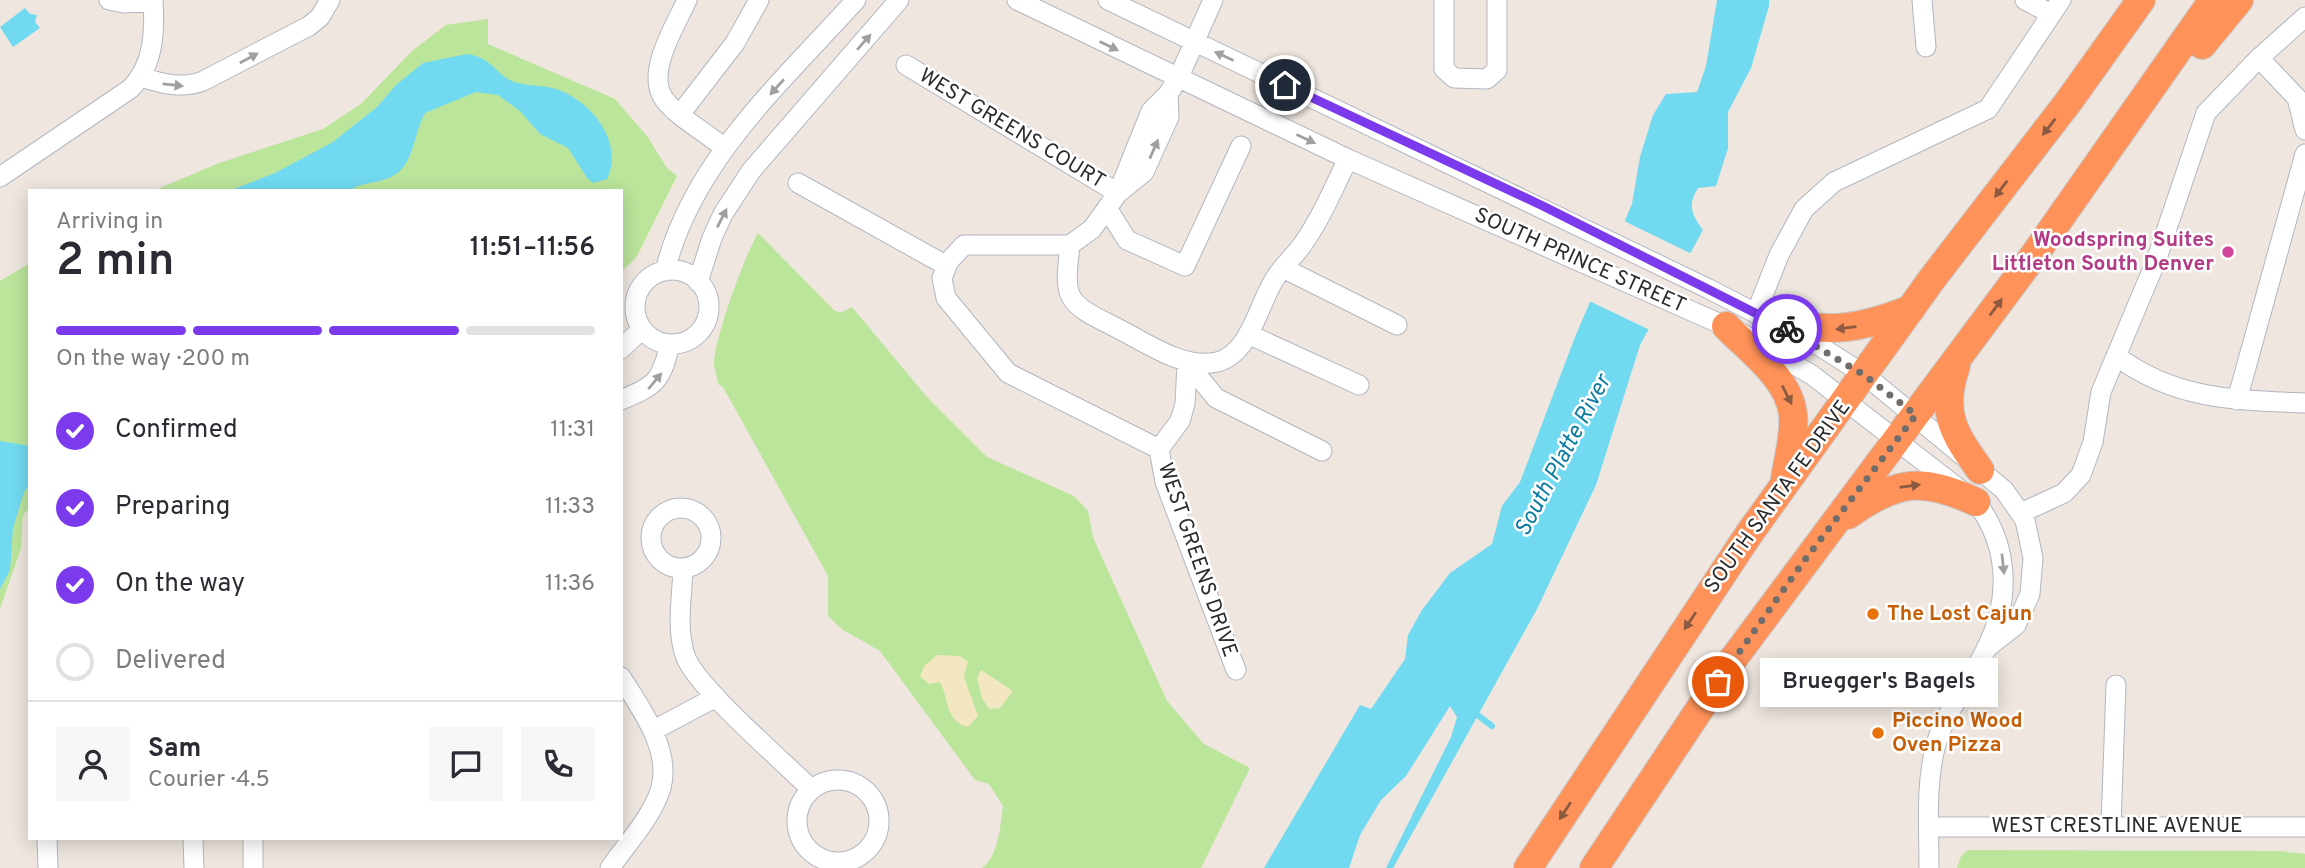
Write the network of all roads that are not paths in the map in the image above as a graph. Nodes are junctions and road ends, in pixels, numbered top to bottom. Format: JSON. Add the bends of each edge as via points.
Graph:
{"nodes":[{"id":1,"x":109,"y":0,"type":"edge"},
{"id":2,"x":153,"y":0,"type":"edge"},
{"id":3,"x":330,"y":0,"type":"edge"},
{"id":4,"x":687,"y":0,"type":"edge"},
{"id":5,"x":758,"y":0,"type":"edge"},
{"id":6,"x":856,"y":0,"type":"edge"},
{"id":7,"x":899,"y":0,"type":"edge"},
{"id":8,"x":1017,"y":0,"type":"edge"},
{"id":9,"x":1108,"y":0,"type":"edge"},
{"id":10,"x":1213,"y":0,"type":"edge"},
{"id":11,"x":1444,"y":0,"type":"edge"},
{"id":12,"x":1497,"y":0,"type":"edge"},
{"id":13,"x":1922,"y":0,"type":"edge"},
{"id":14,"x":2025,"y":0,"type":"edge"},
{"id":15,"x":2129,"y":0,"type":"edge"},
{"id":16,"x":2141,"y":0,"type":"edge"},
{"id":17,"x":2213,"y":0,"type":"edge"},
{"id":18,"x":2239,"y":0,"type":"edge"},
{"id":19,"x":2056,"y":7,"type":"edge"},
{"id":20,"x":2305,"y":17,"type":"edge"},
{"id":21,"x":1196,"y":43,"type":"junction"},
{"id":22,"x":1926,"y":47,"type":"dead end"},
{"id":23,"x":2259,"y":58,"type":"junction"},
{"id":24,"x":906,"y":65,"type":"dead end"},
{"id":25,"x":142,"y":77,"type":"junction"},
{"id":26,"x":1173,"y":87,"type":"junction"},
{"id":27,"x":2069,"y":101,"type":"junction"},
{"id":28,"x":681,"y":113,"type":"junction"},
{"id":29,"x":2305,"y":130,"type":"edge"},
{"id":30,"x":1241,"y":146,"type":"dead end"},
{"id":31,"x":724,"y":148,"type":"junction"},
{"id":32,"x":2305,"y":154,"type":"edge"},
{"id":33,"x":1348,"y":159,"type":"junction"},
{"id":34,"x":0,"y":177,"type":"edge"},
{"id":35,"x":798,"y":183,"type":"dead end"},
{"id":36,"x":1112,"y":200,"type":"junction"},
{"id":37,"x":1070,"y":245,"type":"junction"},
{"id":38,"x":2032,"y":258,"type":"junction"},
{"id":39,"x":947,"y":266,"type":"junction"},
{"id":40,"x":1283,"y":268,"type":"junction"},
{"id":41,"x":665,"y":271,"type":"junction"},
{"id":42,"x":698,"y":282,"type":"junction"},
{"id":43,"x":1911,"y":309,"type":"junction"},
{"id":44,"x":1765,"y":317,"type":"junction"},
{"id":45,"x":1396,"y":325,"type":"dead end"},
{"id":46,"x":1726,"y":326,"type":"junction"},
{"id":47,"x":642,"y":329,"type":"junction"},
{"id":48,"x":1248,"y":334,"type":"junction"},
{"id":49,"x":670,"y":344,"type":"junction"},
{"id":50,"x":623,"y":347,"type":"edge"},
{"id":51,"x":2116,"y":356,"type":"junction"},
{"id":52,"x":1959,"y":357,"type":"junction"},
{"id":53,"x":1187,"y":363,"type":"junction"},
{"id":54,"x":1864,"y":375,"type":"junction"},
{"id":55,"x":1359,"y":385,"type":"dead end"},
{"id":56,"x":623,"y":399,"type":"edge"},
{"id":57,"x":2237,"y":400,"type":"junction"},
{"id":58,"x":1845,"y":402,"type":"junction"},
{"id":59,"x":2305,"y":403,"type":"edge"},
{"id":60,"x":1916,"y":415,"type":"junction"},
{"id":61,"x":1897,"y":440,"type":"junction"},
{"id":62,"x":1158,"y":449,"type":"junction"},
{"id":63,"x":1322,"y":451,"type":"dead end"},
{"id":64,"x":1980,"y":470,"type":"junction"},
{"id":65,"x":1784,"y":485,"type":"junction"},
{"id":66,"x":1976,"y":502,"type":"junction"},
{"id":67,"x":2021,"y":513,"type":"junction"},
{"id":68,"x":1829,"y":529,"type":"junction"},
{"id":69,"x":683,"y":569,"type":"dead end"},
{"id":70,"x":1988,"y":647,"type":"junction"},
{"id":71,"x":1236,"y":670,"type":"dead end"},
{"id":72,"x":623,"y":680,"type":"edge"},
{"id":73,"x":2116,"y":685,"type":"dead end"},
{"id":74,"x":716,"y":697,"type":"junction"},
{"id":75,"x":654,"y":730,"type":"junction"},
{"id":76,"x":811,"y":789,"type":"junction"},
{"id":77,"x":2111,"y":826,"type":"junction"},
{"id":78,"x":1928,"y":827,"type":"junction"},
{"id":79,"x":2305,"y":827,"type":"edge"},
{"id":80,"x":47,"y":840,"type":"edge"},
{"id":81,"x":193,"y":840,"type":"edge"},
{"id":82,"x":253,"y":840,"type":"edge"},
{"id":83,"x":48,"y":868,"type":"edge"},
{"id":84,"x":194,"y":868,"type":"edge"},
{"id":85,"x":253,"y":868,"type":"edge"},
{"id":86,"x":610,"y":868,"type":"edge"},
{"id":87,"x":1528,"y":868,"type":"edge"},
{"id":88,"x":1594,"y":868,"type":"edge"},
{"id":89,"x":1929,"y":868,"type":"edge"}],
"edges":[{"from":1,"to":2,"type":"street"},
{"from":2,"to":25,"type":"street","via":[[154,28]]},
{"from":25,"to":3,"type":"street","one_way":true,"via":[[170,85],[199,83],[295,34],[320,17]]},
{"from":4,"to":28,"type":"street","via":[[657,79],[663,97]]},
{"from":5,"to":28,"type":"street","via":[[735,43]]},
{"from":6,"to":31,"type":"street","one_way":true},
{"from":42,"to":7,"type":"street","one_way":true,"via":[[717,226],[751,170]]},
{"from":8,"to":26,"type":"street","name":"SOUTH PRINCE STREET","one_way":true},
{"from":9,"to":21,"type":"street","name":"SOUTH PRINCE STREET"},
{"from":10,"to":21,"type":"street"},
{"from":11,"to":12,"type":"street","via":[[1444,69],[1454,78],[1486,79],[1497,70]]},
{"from":13,"to":22,"type":"street"},
{"from":14,"to":19,"type":"street"},
{"from":15,"to":27,"type":"highway"},
{"from":16,"to":27,"type":"highway","name":"SOUTH SANTA FE DRIVE"},
{"from":17,"to":38,"type":"highway"},
{"from":18,"to":38,"type":"highway"},
{"from":19,"to":44,"type":"street","via":[[1988,109],[1834,182],[1804,209],[1779,254]]},
{"from":20,"to":23,"type":"street"},
{"from":21,"to":26,"type":"street"},
{"from":44,"to":21,"type":"street","name":"SOUTH PRINCE STREET","one_way":true},
{"from":23,"to":29,"type":"street","via":[[2297,98]]},
{"from":23,"to":51,"type":"street","via":[[2206,113],[2156,261]]},
{"from":24,"to":36,"type":"street","name":"WEST GREENS COURT"},
{"from":25,"to":34,"type":"street"},
{"from":26,"to":33,"type":"street","name":"SOUTH PRINCE STREET","one_way":true},
{"from":26,"to":36,"type":"street","via":[[1151,111]]},
{"from":27,"to":43,"type":"highway","name":"SOUTH SANTA FE DRIVE","one_way":true},
{"from":28,"to":31,"type":"street"},
{"from":30,"to":36,"type":"street","via":[[1185,266],[1127,240]]},
{"from":31,"to":41,"type":"street","via":[[680,224]]},
{"from":32,"to":57,"type":"street"},
{"from":33,"to":40,"type":"street","via":[[1321,214]]},
{"from":33,"to":46,"type":"street","name":"SOUTH PRINCE STREET"},
{"from":35,"to":39,"type":"street"},
{"from":36,"to":37,"type":"street","via":[[1092,229]]},
{"from":37,"to":39,"type":"street","via":[[964,245]]},
{"from":37,"to":53,"type":"street","via":[[1065,282],[1077,307]]},
{"from":52,"to":38,"type":"highway","one_way":true},
{"from":39,"to":62,"type":"street","name":"WEST GREENS DRIVE","via":[[942,278],[946,298],[1008,373]]},
{"from":40,"to":45,"type":"street"},
{"from":40,"to":48,"type":"street"},
{"from":41,"to":42,"type":"street","via":[[682,272]]},
{"from":41,"to":47,"type":"street","via":[[640,289],[636,312]]},
{"from":42,"to":49,"type":"street","via":[[708,297],[707,320],[691,339]]},
{"from":43,"to":44,"type":"highway","one_way":true,"via":[[1844,329],[1808,329]]},
{"from":43,"to":54,"type":"highway","name":"SOUTH SANTA FE DRIVE"},
{"from":44,"to":54,"type":"street","name":"SOUTH PRINCE STREET"},
{"from":46,"to":58,"type":"street","name":"SOUTH PRINCE STREET","via":[[1777,353]]},
{"from":46,"to":65,"type":"highway","one_way":true,"via":[[1779,382],[1791,402],[1793,436]]},
{"from":47,"to":49,"type":"street"},
{"from":47,"to":50,"type":"street"},
{"from":48,"to":53,"type":"street","via":[[1217,362]]},
{"from":48,"to":55,"type":"street"},
{"from":56,"to":49,"type":"street","one_way":true,"via":[[656,382]]},
{"from":51,"to":57,"type":"street","via":[[2133,368],[2200,396]]},
{"from":51,"to":67,"type":"street","via":[[2101,392],[2081,475],[2064,493]]},
{"from":52,"to":60,"type":"highway"},
{"from":52,"to":64,"type":"highway","via":[[1950,388],[1951,422]]},
{"from":53,"to":62,"type":"street","name":"WEST GREENS DRIVE","via":[[1180,421]]},
{"from":53,"to":63,"type":"street","via":[[1216,398]]},
{"from":54,"to":58,"type":"highway","name":"SOUTH SANTA FE DRIVE"},
{"from":54,"to":60,"type":"street","name":"SOUTH PRINCE STREET"},
{"from":57,"to":59,"type":"street"},
{"from":58,"to":61,"type":"street","name":"SOUTH PRINCE STREET"},
{"from":58,"to":65,"type":"highway","name":"SOUTH SANTA FE DRIVE"},
{"from":60,"to":61,"type":"highway"},
{"from":60,"to":64,"type":"street","name":"SOUTH PRINCE STREET"},
{"from":61,"to":66,"type":"street","name":"SOUTH PRINCE STREET"},
{"from":61,"to":68,"type":"highway"},
{"from":62,"to":71,"type":"street","name":"WEST GREENS DRIVE","via":[[1165,482]]},
{"from":64,"to":67,"type":"street","name":"SOUTH PRINCE STREET","via":[[2004,490]]},
{"from":65,"to":87,"type":"highway","name":"SOUTH SANTA FE DRIVE","one_way":true},
{"from":68,"to":66,"type":"highway","one_way":true,"via":[[1876,496],[1900,486],[1937,486]]},
{"from":66,"to":70,"type":"street","name":"SOUTH PRINCE STREET","one_way":true,"via":[[1993,526],[2003,559],[2003,595]]},
{"from":67,"to":70,"type":"street","name":"SOUTH PRINCE STREET","via":[[2033,558],[2031,594],[2016,625]]},
{"from":68,"to":88,"type":"highway","via":[[1731,662]]},
{"from":69,"to":74,"type":"street","via":[[680,616],[685,659]]},
{"from":70,"to":78,"type":"street","name":"SOUTH PRINCE STREET","via":[[1953,702],[1937,742]]},
{"from":72,"to":75,"type":"street"},
{"from":73,"to":77,"type":"street"},
{"from":74,"to":75,"type":"street"},
{"from":74,"to":76,"type":"street"},
{"from":75,"to":86,"type":"street","via":[[663,768],[659,793]]},
{"from":76,"to":76,"type":"street","via":[[841,779],[870,794],[880,824],[865,852],[851,861],[835,862],[806,848],[796,818]]},
{"from":77,"to":78,"type":"street","name":"WEST CRESTLINE AVENUE"},
{"from":77,"to":79,"type":"street","name":"WEST CRESTLINE AVENUE"},
{"from":78,"to":89,"type":"street","name":"SOUTH PRINCE STREET"},
{"from":80,"to":83,"type":"street"},
{"from":81,"to":84,"type":"street"},
{"from":82,"to":85,"type":"street"}]}
